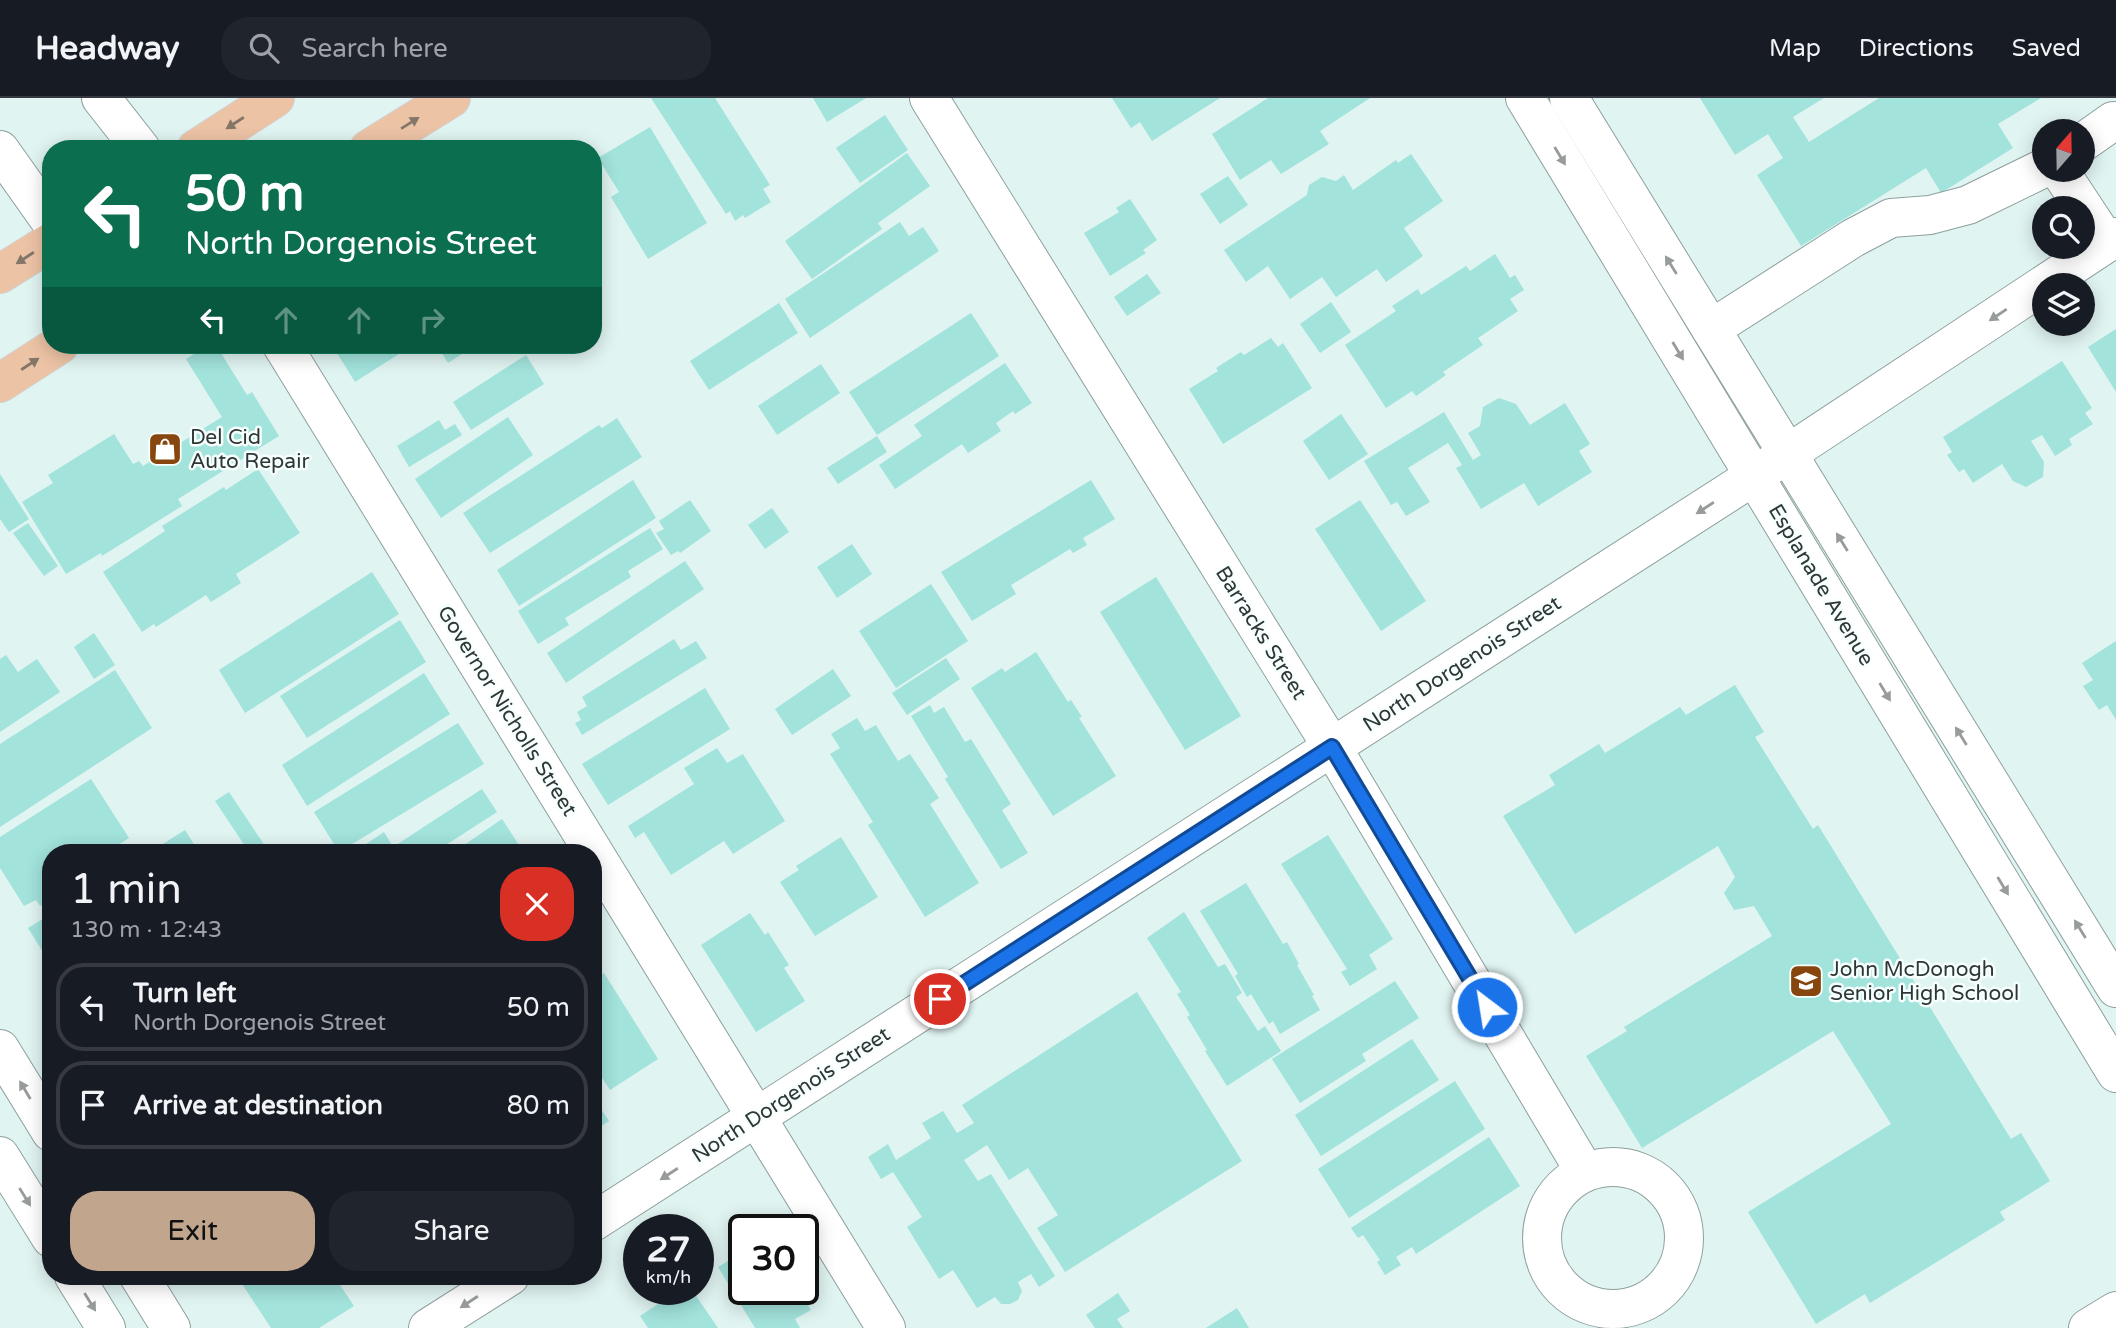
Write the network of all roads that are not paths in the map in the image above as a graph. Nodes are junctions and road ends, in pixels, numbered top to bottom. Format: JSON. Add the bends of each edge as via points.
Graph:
{"nodes":[{"id":1,"x":101,"y":98,"type":"edge"},
{"id":2,"x":275,"y":98,"type":"edge"},
{"id":3,"x":451,"y":98,"type":"edge"},
{"id":4,"x":929,"y":98,"type":"edge"},
{"id":5,"x":1525,"y":98,"type":"edge"},
{"id":6,"x":1569,"y":98,"type":"edge"},
{"id":7,"x":134,"y":140,"type":"edge"},
{"id":8,"x":209,"y":140,"type":"edge"},
{"id":9,"x":383,"y":140,"type":"edge"},
{"id":10,"x":0,"y":150,"type":"edge"},
{"id":11,"x":2032,"y":174,"type":"edge"},
{"id":12,"x":2068,"y":182,"type":"edge"},
{"id":13,"x":42,"y":209,"type":"edge"},
{"id":14,"x":2111,"y":240,"type":"edge"},
{"id":15,"x":42,"y":248,"type":"edge"},
{"id":16,"x":0,"y":274,"type":"edge"},
{"id":17,"x":1711,"y":329,"type":"junction"},
{"id":18,"x":46,"y":354,"type":"edge"},
{"id":19,"x":288,"y":354,"type":"edge"},
{"id":20,"x":0,"y":383,"type":"edge"},
{"id":21,"x":1788,"y":454,"type":"junction"},
{"id":22,"x":1754,"y":476,"type":"junction"},
{"id":23,"x":1332,"y":747,"type":"junction"},
{"id":24,"x":588,"y":844,"type":"edge"},
{"id":25,"x":602,"y":867,"type":"edge"},
{"id":26,"x":2116,"y":988,"type":"edge"},
{"id":27,"x":0,"y":1049,"type":"edge"},
{"id":28,"x":2116,"y":1073,"type":"edge"},
{"id":29,"x":42,"y":1117,"type":"edge"},
{"id":30,"x":756,"y":1118,"type":"junction"},
{"id":31,"x":0,"y":1156,"type":"edge"},
{"id":32,"x":1585,"y":1172,"type":"dead end"},
{"id":33,"x":602,"y":1216,"type":"edge"},
{"id":34,"x":42,"y":1224,"type":"edge"},
{"id":35,"x":80,"y":1285,"type":"edge"},
{"id":36,"x":145,"y":1285,"type":"edge"},
{"id":37,"x":496,"y":1285,"type":"edge"},
{"id":38,"x":2116,"y":1311,"type":"edge"},
{"id":39,"x":106,"y":1328,"type":"edge"},
{"id":40,"x":171,"y":1328,"type":"edge"},
{"id":41,"x":428,"y":1328,"type":"edge"},
{"id":42,"x":886,"y":1328,"type":"edge"},
{"id":43,"x":2088,"y":1328,"type":"edge"}],
"edges":[{"from":1,"to":7,"type":"street"},
{"from":2,"to":8,"type":"main road","one_way":true},
{"from":9,"to":3,"type":"main road","one_way":true},
{"from":4,"to":23,"type":"street","name":"Barracks Street"},
{"from":5,"to":22,"type":"street","name":"Esplanade Avenue","one_way":true},
{"from":17,"to":6,"type":"street","name":"Esplanade Avenue","one_way":true},
{"from":10,"to":13,"type":"street"},
{"from":11,"to":17,"type":"street","via":[[1968,205],[1881,223]]},
{"from":12,"to":14,"type":"street"},
{"from":14,"to":21,"type":"street","name":"North Dorgenois Street","one_way":true},
{"from":15,"to":16,"type":"main road","one_way":true},
{"from":17,"to":21,"type":"street","name":"Esplanade Avenue"},
{"from":20,"to":18,"type":"main road","one_way":true},
{"from":19,"to":24,"type":"street","name":"Governor Nicholls Street"},
{"from":21,"to":22,"type":"street","name":"North Dorgenois Street"},
{"from":26,"to":21,"type":"street","name":"Esplanade Avenue","one_way":true},
{"from":22,"to":23,"type":"street","name":"North Dorgenois Street","one_way":true},
{"from":22,"to":28,"type":"street","name":"Esplanade Avenue","one_way":true},
{"from":23,"to":30,"type":"street","name":"North Dorgenois Street"},
{"from":23,"to":32,"type":"street","name":"Barracks Street"},
{"from":25,"to":30,"type":"street","name":"Governor Nicholls Street"},
{"from":29,"to":27,"type":"street","one_way":true},
{"from":30,"to":33,"type":"street","name":"North Dorgenois Street","one_way":true},
{"from":30,"to":42,"type":"street","name":"Governor Nicholls Street"},
{"from":31,"to":34,"type":"street","one_way":true},
{"from":35,"to":39,"type":"street","one_way":true},
{"from":36,"to":40,"type":"street"},
{"from":37,"to":41,"type":"street","one_way":true},
{"from":38,"to":43,"type":"street"}]}
